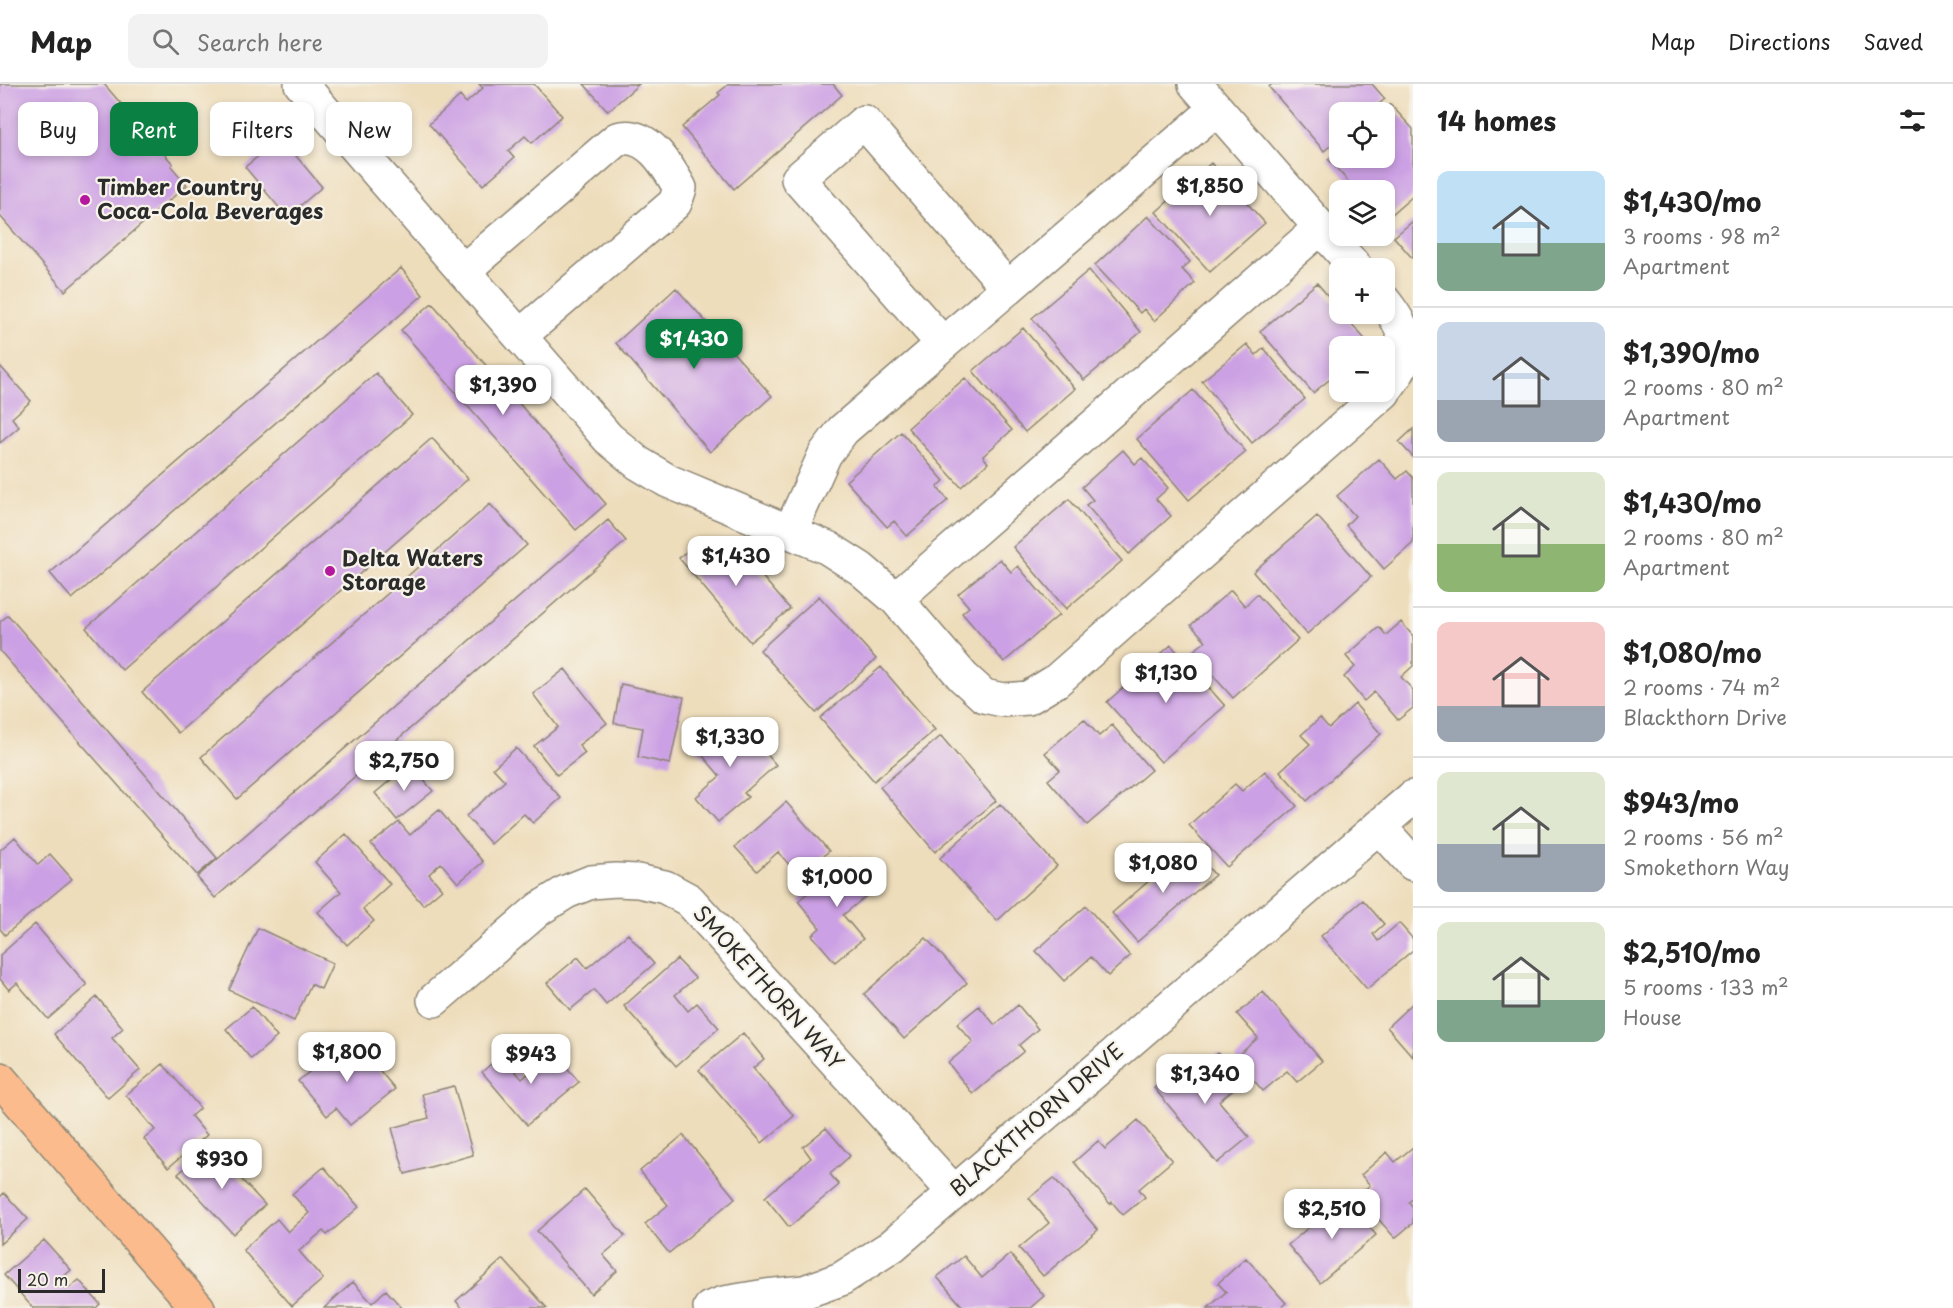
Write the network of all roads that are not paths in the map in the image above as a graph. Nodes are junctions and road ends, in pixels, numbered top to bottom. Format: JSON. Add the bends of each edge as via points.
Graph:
{"nodes":[{"id":1,"x":301,"y":84,"type":"edge"},
{"id":2,"x":1195,"y":84,"type":"edge"},
{"id":3,"x":1216,"y":109,"type":"junction"},
{"id":4,"x":1320,"y":228,"type":"junction"},
{"id":5,"x":1347,"y":258,"type":"edge"},
{"id":6,"x":463,"y":271,"type":"junction"},
{"id":7,"x":1008,"y":288,"type":"junction"},
{"id":8,"x":1395,"y":313,"type":"edge"},
{"id":9,"x":520,"y":336,"type":"junction"},
{"id":10,"x":943,"y":344,"type":"junction"},
{"id":11,"x":1395,"y":379,"type":"edge"},
{"id":12,"x":1372,"y":402,"type":"edge"},
{"id":13,"x":790,"y":532,"type":"junction"},
{"id":14,"x":896,"y":599,"type":"junction"},
{"id":15,"x":1413,"y":797,"type":"edge"},
{"id":16,"x":1379,"y":826,"type":"junction"},
{"id":17,"x":1413,"y":864,"type":"edge"},
{"id":18,"x":434,"y":1000,"type":"dead end"},
{"id":19,"x":0,"y":1079,"type":"edge"},
{"id":20,"x":953,"y":1191,"type":"junction"},
{"id":21,"x":198,"y":1308,"type":"edge"},
{"id":22,"x":710,"y":1308,"type":"edge"}],
"edges":[{"from":1,"to":6,"type":"street"},
{"from":2,"to":3,"type":"street"},
{"from":3,"to":4,"type":"street"},
{"from":3,"to":7,"type":"street"},
{"from":4,"to":5,"type":"street"},
{"from":4,"to":14,"type":"street"},
{"from":6,"to":9,"type":"street"},
{"from":6,"to":9,"type":"street","via":[[617,139],[628,135],[646,142],[680,188],[675,203]]},
{"from":7,"to":10,"type":"street"},
{"from":7,"to":10,"type":"street","via":[[864,122],[798,179]]},
{"from":8,"to":11,"type":"street","via":[[1405,325],[1412,346],[1409,364]]},
{"from":9,"to":13,"type":"street","via":[[608,438],[638,463],[668,481]]},
{"from":10,"to":13,"type":"street","via":[[843,430],[825,454]]},
{"from":12,"to":14,"type":"street","via":[[1056,681],[1028,698],[1003,700],[984,696]]},
{"from":13,"to":14,"type":"street","via":[[828,548]]},
{"from":15,"to":16,"type":"street","name":"BLACKTHORN DRIVE"},
{"from":16,"to":17,"type":"street"},
{"from":16,"to":20,"type":"street","name":"BLACKTHORN DRIVE"},
{"from":18,"to":20,"type":"street","name":"SMOKETHORN WAY","via":[[539,909],[566,892],[591,882],[616,880],[665,887],[689,900]]},
{"from":19,"to":21,"type":"main road"},
{"from":20,"to":22,"type":"street","name":"BLACKTHORN DRIVE","via":[[892,1246],[841,1279],[804,1292]]}]}
